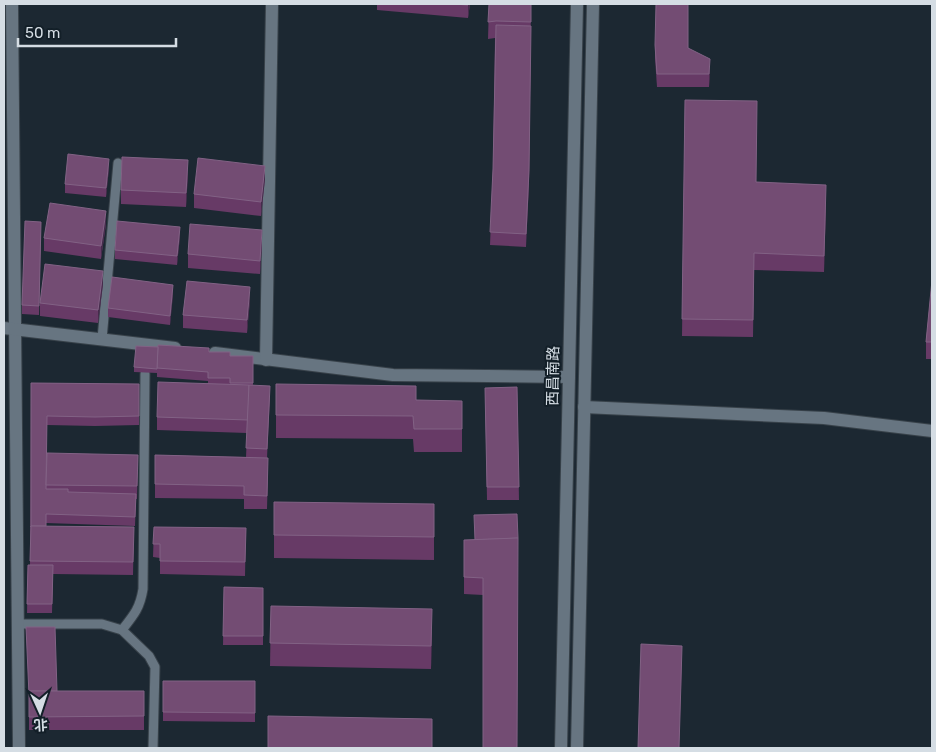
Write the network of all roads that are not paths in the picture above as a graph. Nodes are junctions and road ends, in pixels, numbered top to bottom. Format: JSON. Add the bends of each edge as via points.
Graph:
{"nodes":[{"id":1,"x":12,"y":4,"type":"edge"},
{"id":2,"x":272,"y":4,"type":"edge"},
{"id":3,"x":577,"y":4,"type":"edge"},
{"id":4,"x":593,"y":4,"type":"edge"},
{"id":5,"x":118,"y":163,"type":"dead end"},
{"id":6,"x":10,"y":328,"type":"edge"},
{"id":7,"x":102,"y":339,"type":"junction"},
{"id":8,"x":266,"y":360,"type":"junction"},
{"id":9,"x":146,"y":374,"type":"edge"},
{"id":10,"x":569,"y":377,"type":"junction"},
{"id":11,"x":584,"y":408,"type":"junction"},
{"id":12,"x":932,"y":431,"type":"edge"},
{"id":13,"x":18,"y":624,"type":"junction"},
{"id":14,"x":122,"y":630,"type":"junction"},
{"id":15,"x":18,"y":748,"type":"edge"},
{"id":16,"x":153,"y":748,"type":"edge"},
{"id":17,"x":561,"y":748,"type":"edge"},
{"id":18,"x":577,"y":748,"type":"edge"}],
"edges":[{"from":1,"to":6,"type":"street"},
{"from":2,"to":8,"type":"street"},
{"from":3,"to":10,"type":"street","name":"西昌南路"},
{"from":4,"to":11,"type":"street","name":"西昌南路"},
{"from":5,"to":7,"type":"lane"},
{"from":6,"to":7,"type":"street"},
{"from":6,"to":13,"type":"street"},
{"from":7,"to":8,"type":"street"},
{"from":8,"to":10,"type":"street","via":[[393,375]]},
{"from":9,"to":14,"type":"lane","via":[[143,589],[141,601]]},
{"from":10,"to":17,"type":"street","name":"西昌南路"},
{"from":11,"to":12,"type":"street","via":[[824,418]]},
{"from":11,"to":18,"type":"street","name":"西昌南路"},
{"from":13,"to":14,"type":"lane","via":[[102,624]]},
{"from":13,"to":15,"type":"street"},
{"from":14,"to":16,"type":"lane","via":[[155,667]]}]}
